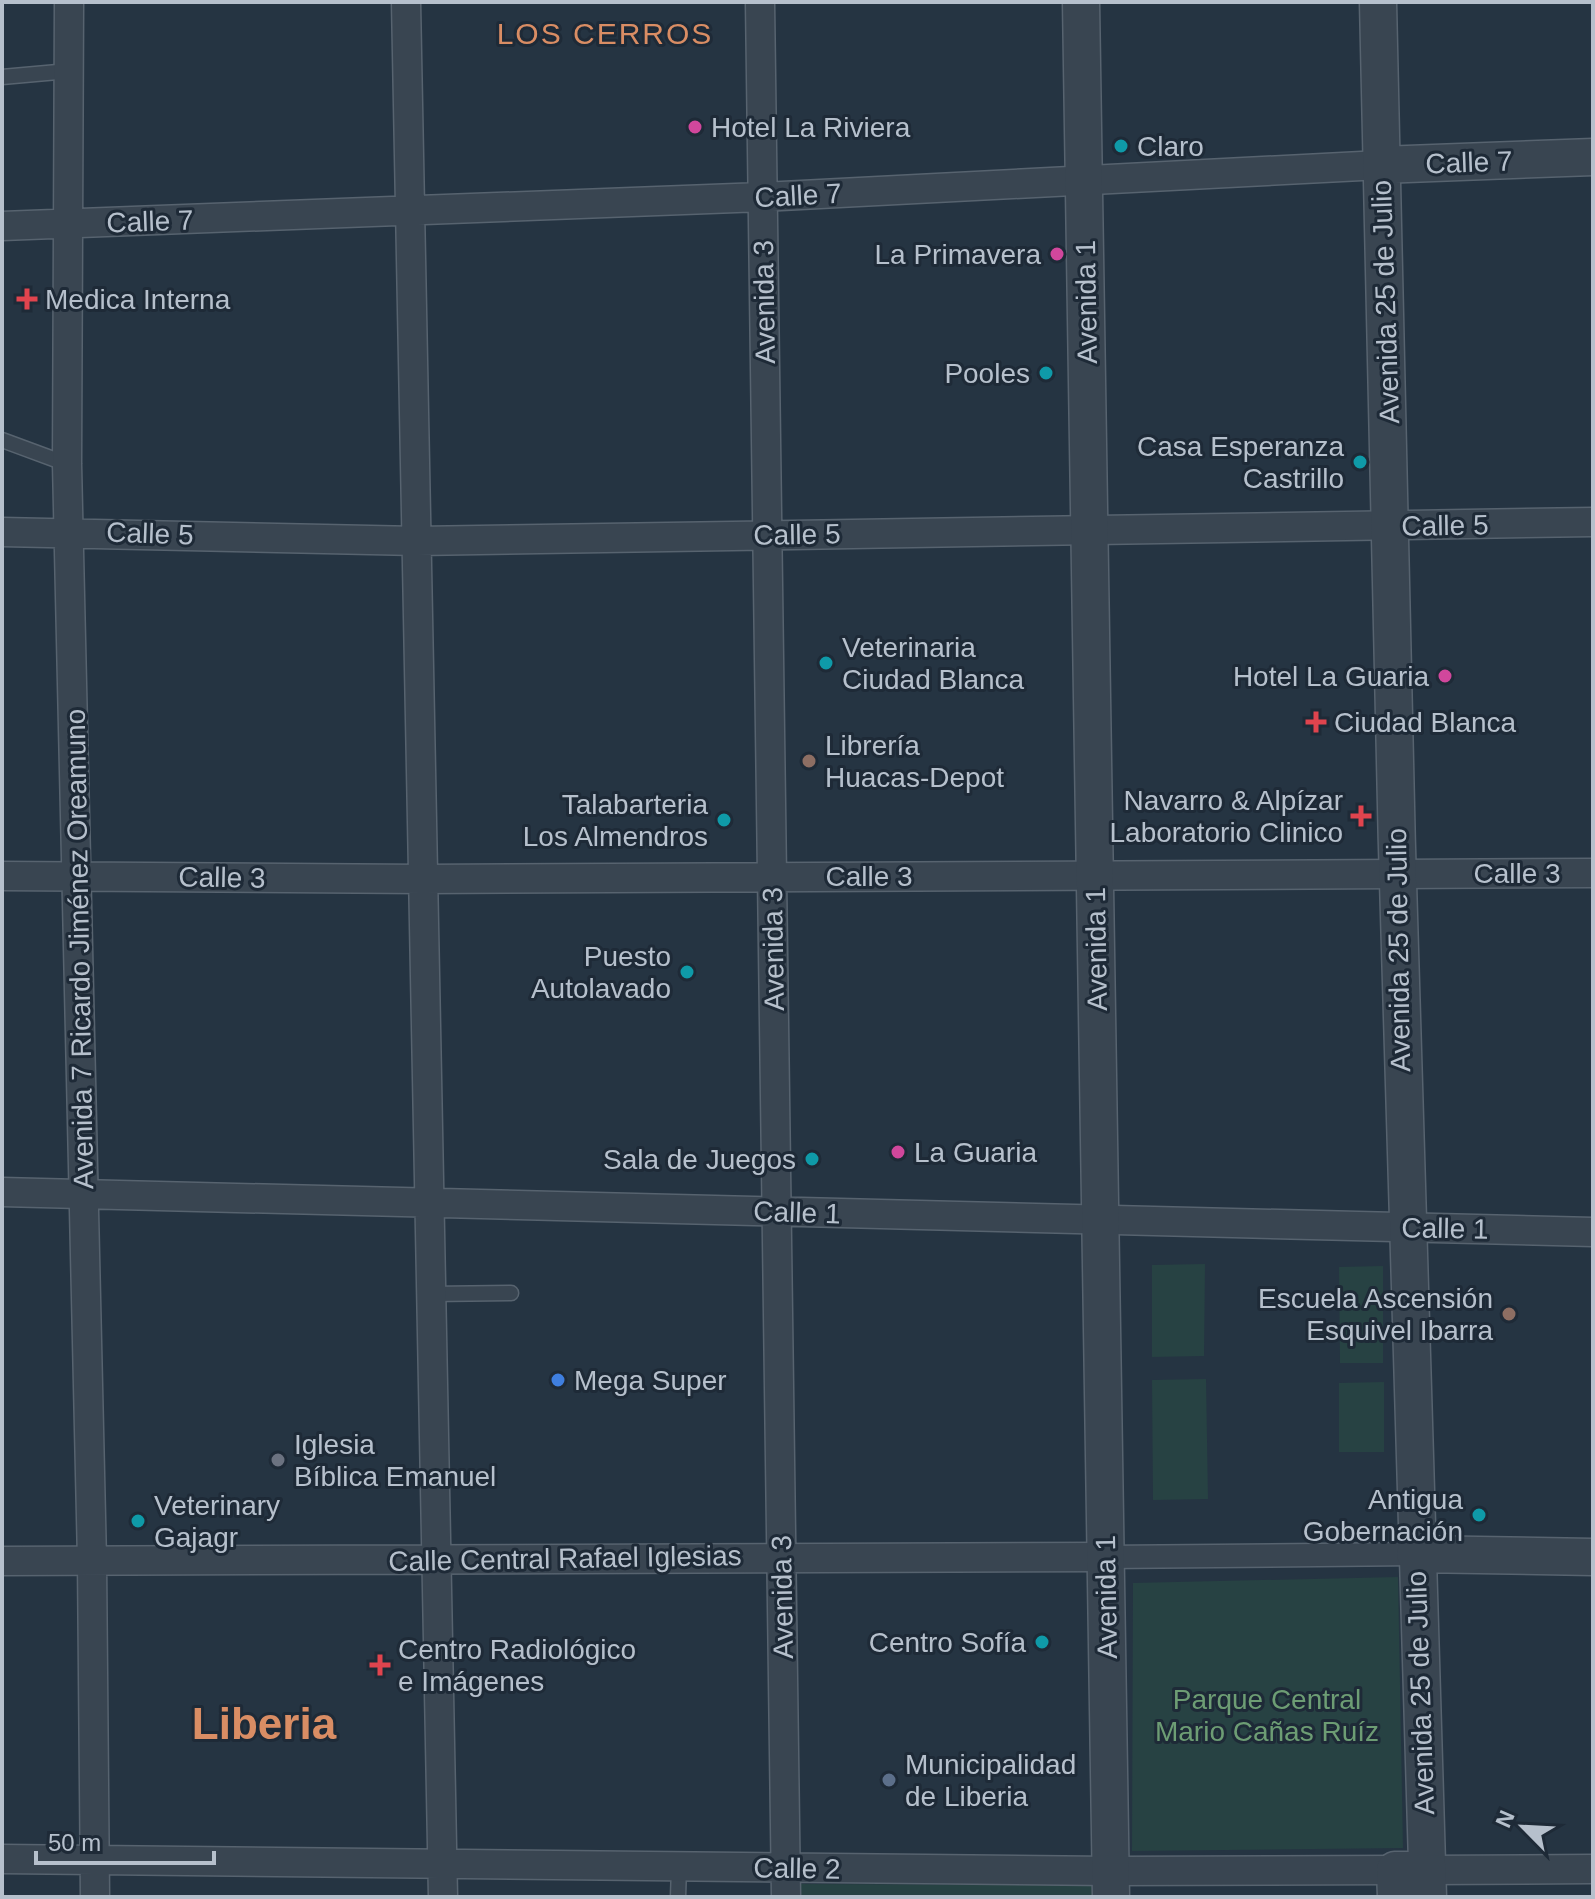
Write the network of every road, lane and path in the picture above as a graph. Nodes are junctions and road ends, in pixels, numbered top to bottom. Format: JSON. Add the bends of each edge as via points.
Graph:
{"nodes":[{"id":1,"x":69,"y":2,"type":"edge"},
{"id":2,"x":406,"y":2,"type":"edge"},
{"id":3,"x":760,"y":2,"type":"edge"},
{"id":4,"x":1081,"y":2,"type":"edge"},
{"id":5,"x":1378,"y":2,"type":"edge"},
{"id":6,"x":69,"y":71,"type":"junction"},
{"id":7,"x":2,"y":77,"type":"edge"},
{"id":8,"x":1593,"y":157,"type":"edge"},
{"id":9,"x":1381,"y":165,"type":"junction"},
{"id":10,"x":1084,"y":182,"type":"junction"},
{"id":11,"x":762,"y":197,"type":"junction"},
{"id":12,"x":410,"y":210,"type":"junction"},
{"id":13,"x":68,"y":224,"type":"junction"},
{"id":14,"x":2,"y":226,"type":"edge"},
{"id":15,"x":2,"y":440,"type":"edge"},
{"id":16,"x":67,"y":464,"type":"junction"},
{"id":17,"x":1593,"y":522,"type":"edge"},
{"id":18,"x":1391,"y":527,"type":"junction"},
{"id":19,"x":1089,"y":530,"type":"junction"},
{"id":20,"x":71,"y":531,"type":"junction"},
{"id":21,"x":2,"y":532,"type":"edge"},
{"id":22,"x":767,"y":534,"type":"junction"},
{"id":23,"x":417,"y":541,"type":"junction"},
{"id":24,"x":1593,"y":873,"type":"edge"},
{"id":25,"x":1395,"y":874,"type":"junction"},
{"id":26,"x":77,"y":875,"type":"junction"},
{"id":27,"x":1095,"y":875,"type":"junction"},
{"id":28,"x":2,"y":876,"type":"edge"},
{"id":29,"x":772,"y":876,"type":"junction"},
{"id":30,"x":423,"y":879,"type":"junction"},
{"id":31,"x":2,"y":1192,"type":"edge"},
{"id":32,"x":84,"y":1196,"type":"junction"},
{"id":33,"x":430,"y":1203,"type":"junction"},
{"id":34,"x":777,"y":1211,"type":"junction"},
{"id":35,"x":1100,"y":1220,"type":"junction"},
{"id":36,"x":1405,"y":1227,"type":"junction"},
{"id":37,"x":1593,"y":1232,"type":"edge"},
{"id":38,"x":511,"y":1293,"type":"dead end"},
{"id":39,"x":431,"y":1294,"type":"junction"},
{"id":40,"x":1415,"y":1554,"type":"junction"},
{"id":41,"x":781,"y":1556,"type":"junction"},
{"id":42,"x":1106,"y":1557,"type":"junction"},
{"id":43,"x":1593,"y":1557,"type":"edge"},
{"id":44,"x":437,"y":1560,"type":"junction"},
{"id":45,"x":2,"y":1561,"type":"edge"},
{"id":46,"x":92,"y":1561,"type":"junction"},
{"id":47,"x":2,"y":1859,"type":"edge"},
{"id":48,"x":94,"y":1861,"type":"junction"},
{"id":49,"x":443,"y":1864,"type":"junction"},
{"id":50,"x":679,"y":1867,"type":"junction"},
{"id":51,"x":786,"y":1868,"type":"junction"},
{"id":52,"x":1593,"y":1869,"type":"edge"},
{"id":53,"x":1111,"y":1884,"type":"edge"},
{"id":54,"x":1412,"y":1884,"type":"edge"},
{"id":55,"x":95,"y":1897,"type":"edge"},
{"id":56,"x":443,"y":1897,"type":"edge"},
{"id":57,"x":678,"y":1897,"type":"edge"},
{"id":58,"x":786,"y":1897,"type":"edge"}],
"edges":[{"from":1,"to":6,"type":"street","name":"Avenida 7 Ricardo Jiménez Oreamuno"},
{"from":2,"to":12,"type":"street"},
{"from":3,"to":11,"type":"street","name":"Avenida 3"},
{"from":4,"to":10,"type":"street","name":"Avenida 1"},
{"from":5,"to":9,"type":"street","name":"Avenida 25 de Julio"},
{"from":6,"to":7,"type":"lane"},
{"from":6,"to":13,"type":"street","name":"Avenida 7 Ricardo Jiménez Oreamuno"},
{"from":8,"to":9,"type":"street","name":"Calle 7"},
{"from":9,"to":10,"type":"street","name":"Calle 7"},
{"from":9,"to":18,"type":"street","name":"Avenida 25 de Julio"},
{"from":10,"to":11,"type":"street","name":"Calle 7"},
{"from":10,"to":19,"type":"street","name":"Avenida 1"},
{"from":11,"to":12,"type":"street","name":"Calle 7"},
{"from":11,"to":22,"type":"street","name":"Avenida 3"},
{"from":12,"to":13,"type":"street","name":"Calle 7"},
{"from":12,"to":23,"type":"street"},
{"from":13,"to":14,"type":"street","name":"Calle 7"},
{"from":13,"to":16,"type":"street","name":"Avenida 7 Ricardo Jiménez Oreamuno"},
{"from":15,"to":16,"type":"lane"},
{"from":16,"to":20,"type":"street","name":"Avenida 7 Ricardo Jiménez Oreamuno"},
{"from":17,"to":18,"type":"street","name":"Calle 5"},
{"from":18,"to":19,"type":"street","name":"Calle 5"},
{"from":18,"to":25,"type":"street","name":"Avenida 25 de Julio"},
{"from":19,"to":22,"type":"street","name":"Calle 5"},
{"from":19,"to":27,"type":"street","name":"Avenida 1"},
{"from":20,"to":21,"type":"street","name":"Calle 5"},
{"from":20,"to":23,"type":"street","name":"Calle 5"},
{"from":20,"to":26,"type":"street","name":"Avenida 7 Ricardo Jiménez Oreamuno"},
{"from":22,"to":23,"type":"street","name":"Calle 5"},
{"from":22,"to":29,"type":"street","name":"Avenida 3"},
{"from":23,"to":30,"type":"street"},
{"from":24,"to":25,"type":"street","name":"Calle 3"},
{"from":25,"to":27,"type":"street","name":"Calle 3"},
{"from":25,"to":36,"type":"street","name":"Avenida 25 de Julio"},
{"from":26,"to":28,"type":"street","name":"Calle 3"},
{"from":26,"to":30,"type":"street","name":"Calle 3"},
{"from":26,"to":32,"type":"street","name":"Avenida 7 Ricardo Jiménez Oreamuno"},
{"from":27,"to":29,"type":"street","name":"Calle 3"},
{"from":27,"to":35,"type":"street","name":"Avenida 1"},
{"from":29,"to":30,"type":"street","name":"Calle 3"},
{"from":29,"to":34,"type":"street","name":"Avenida 3"},
{"from":30,"to":33,"type":"street"},
{"from":31,"to":32,"type":"street","name":"Calle 1"},
{"from":32,"to":33,"type":"street","name":"Calle 1"},
{"from":32,"to":46,"type":"street","name":"Avenida 7 Ricardo Jiménez Oreamuno"},
{"from":33,"to":34,"type":"street","name":"Calle 1"},
{"from":33,"to":39,"type":"street"},
{"from":34,"to":35,"type":"street","name":"Calle 1"},
{"from":34,"to":41,"type":"street","name":"Avenida 3"},
{"from":35,"to":36,"type":"street","name":"Calle 1"},
{"from":35,"to":42,"type":"street","name":"Avenida 1"},
{"from":36,"to":37,"type":"street","name":"Calle 1"},
{"from":36,"to":40,"type":"street","name":"Avenida 25 de Julio"},
{"from":38,"to":39,"type":"lane"},
{"from":39,"to":44,"type":"street"},
{"from":40,"to":42,"type":"street","name":"Calle Central Rafael Iglesias"},
{"from":40,"to":43,"type":"street"},
{"from":40,"to":54,"type":"street","name":"Avenida 25 de Julio"},
{"from":41,"to":42,"type":"street","name":"Calle Central Rafael Iglesias"},
{"from":41,"to":44,"type":"street","name":"Calle Central Rafael Iglesias"},
{"from":41,"to":51,"type":"street","name":"Avenida 3"},
{"from":42,"to":53,"type":"street","name":"Avenida 1"},
{"from":44,"to":46,"type":"street","name":"Calle Central Rafael Iglesias"},
{"from":44,"to":49,"type":"street"},
{"from":45,"to":46,"type":"street","name":"Calle Central Rafael Iglesias"},
{"from":46,"to":48,"type":"street","name":"Avenida 7 Ricardo Jiménez Oreamuno"},
{"from":47,"to":48,"type":"street","name":"Calle 2"},
{"from":48,"to":49,"type":"street","name":"Calle 2"},
{"from":48,"to":55,"type":"street","name":"Avenida 7 Ricardo Jiménez Oreamuno"},
{"from":49,"to":50,"type":"street","name":"Calle 2"},
{"from":49,"to":56,"type":"street"},
{"from":50,"to":51,"type":"street","name":"Calle 2"},
{"from":50,"to":57,"type":"lane"},
{"from":51,"to":53,"type":"street","name":"Calle 2"},
{"from":51,"to":58,"type":"street","name":"Avenida 3"},
{"from":52,"to":54,"type":"street","name":"Calle 2"},
{"from":53,"to":54,"type":"street","name":"Calle 2"}]}
